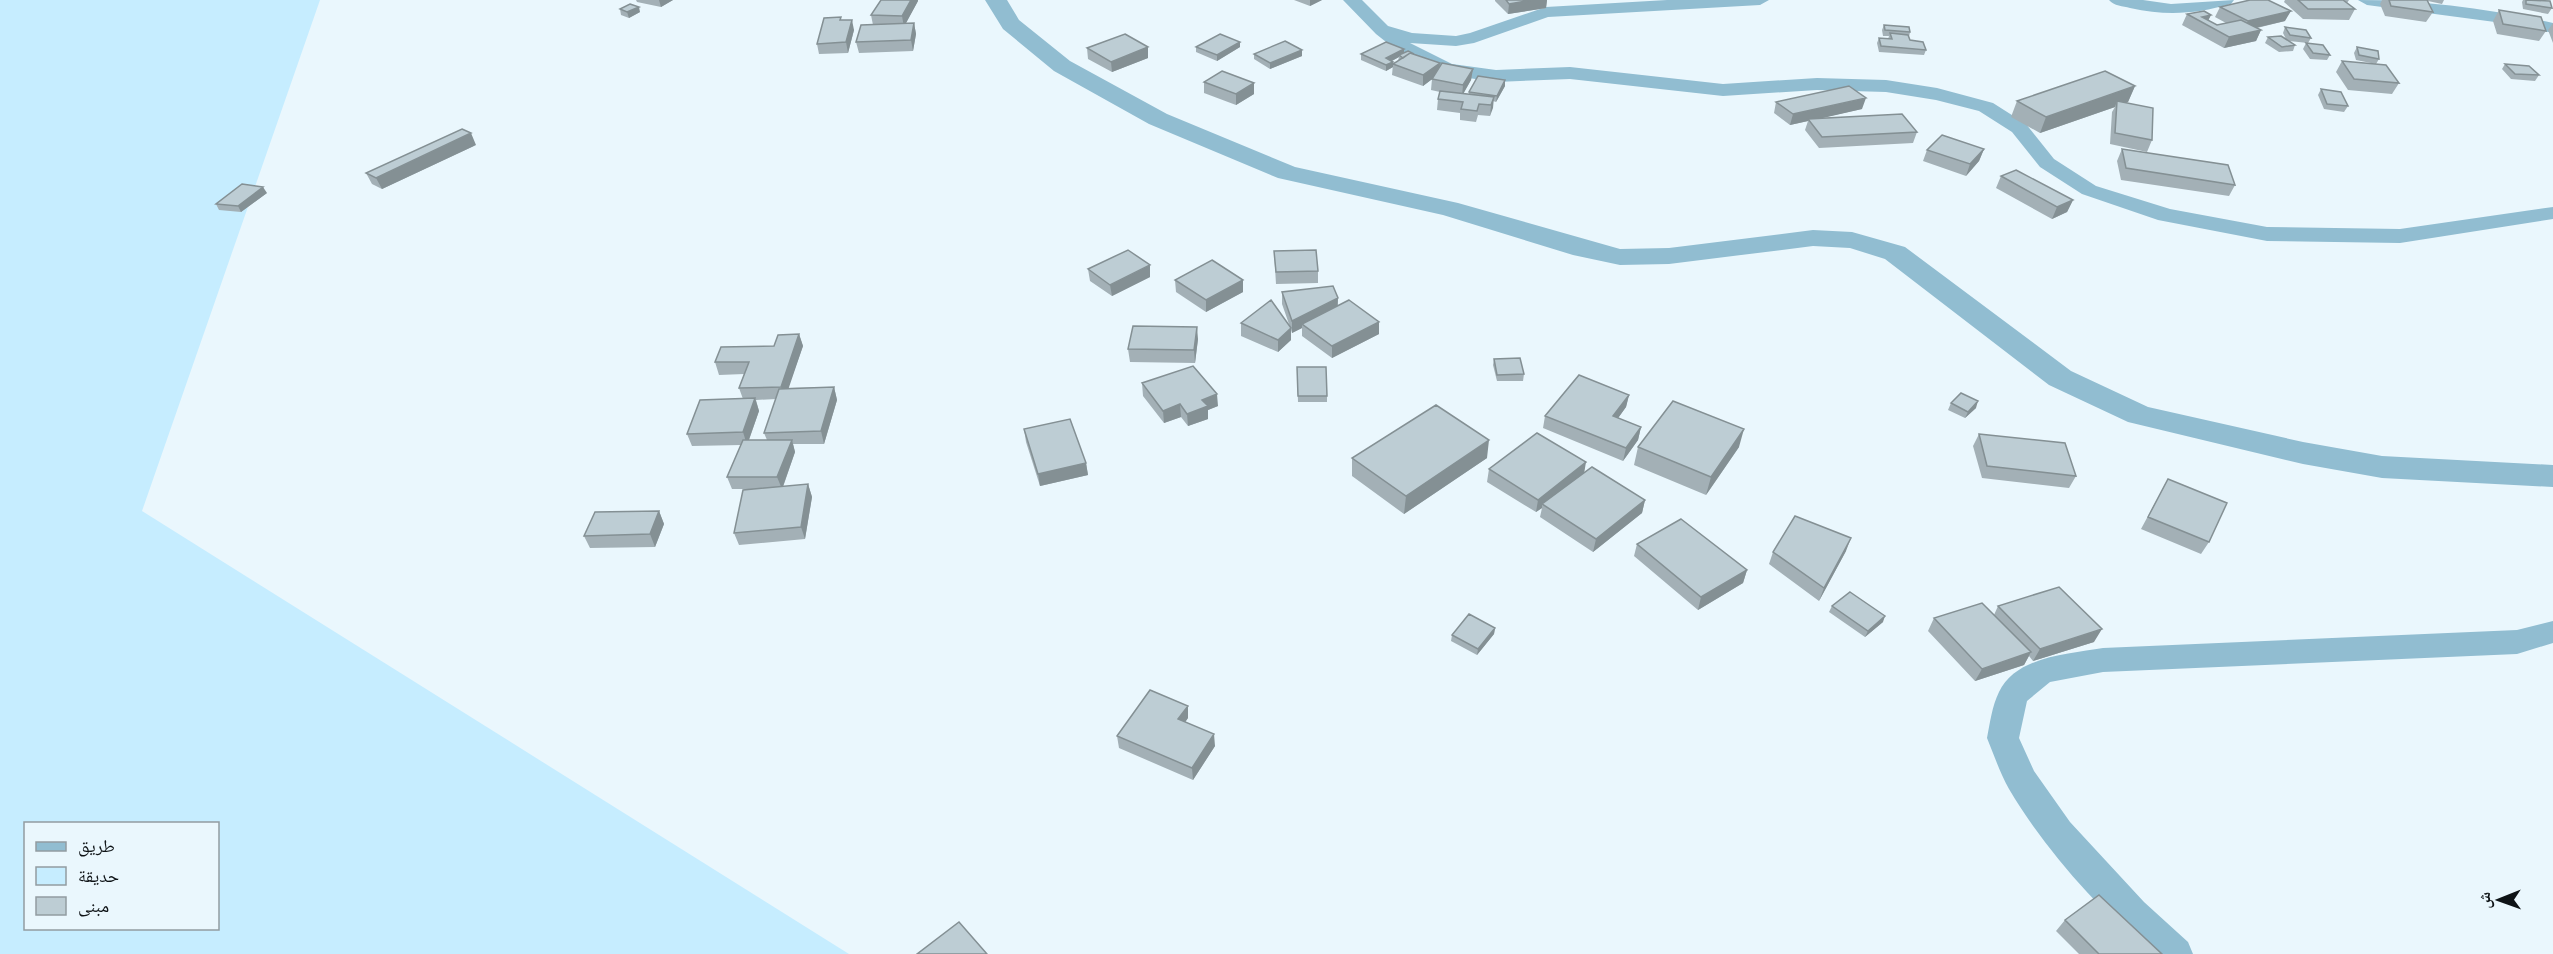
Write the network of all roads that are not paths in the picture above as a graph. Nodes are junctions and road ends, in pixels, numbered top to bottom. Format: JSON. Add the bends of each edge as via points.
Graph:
{"nodes":[{"id":1,"x":996,"y":0,"type":"edge"},
{"id":2,"x":1352,"y":0,"type":"edge"},
{"id":3,"x":1760,"y":0,"type":"edge"},
{"id":4,"x":2118,"y":0,"type":"edge"},
{"id":5,"x":2225,"y":0,"type":"edge"},
{"id":6,"x":2367,"y":0,"type":"edge"},
{"id":7,"x":2553,"y":28,"type":"edge"},
{"id":8,"x":1382,"y":30,"type":"junction"},
{"id":9,"x":2553,"y":213,"type":"edge"},
{"id":10,"x":2553,"y":476,"type":"edge"},
{"id":11,"x":2553,"y":633,"type":"edge"},
{"id":12,"x":2175,"y":954,"type":"edge"}],
"edges":[{"from":1,"to":10,"type":"street","via":[[1011,24],[1062,66],[1158,119],[1287,173],[1449,209],[1620,257],[1670,256],[1813,238],[1852,240],[1895,253],[2060,378],[2139,415],[2302,453],[2382,467]]},
{"from":2,"to":8,"type":"street"},
{"from":3,"to":8,"type":"street","via":[[1546,12],[1456,41],[1411,38]]},
{"from":4,"to":5,"type":"street","via":[[2174,11]]},
{"from":6,"to":7,"type":"street"},
{"from":8,"to":9,"type":"street","via":[[1411,53],[1448,69],[1496,76],[1570,73],[1723,90],[1816,84],[1886,86],[1937,94],[1986,107],[2019,128],[2047,163],[2089,190],[2166,215],[2267,234],[2400,236]]},
{"from":11,"to":12,"type":"street","via":[[2517,642],[2391,650],[2103,660],[2041,671],[2013,695],[2003,738],[2021,779],[2073,848],[2131,914]]}]}
